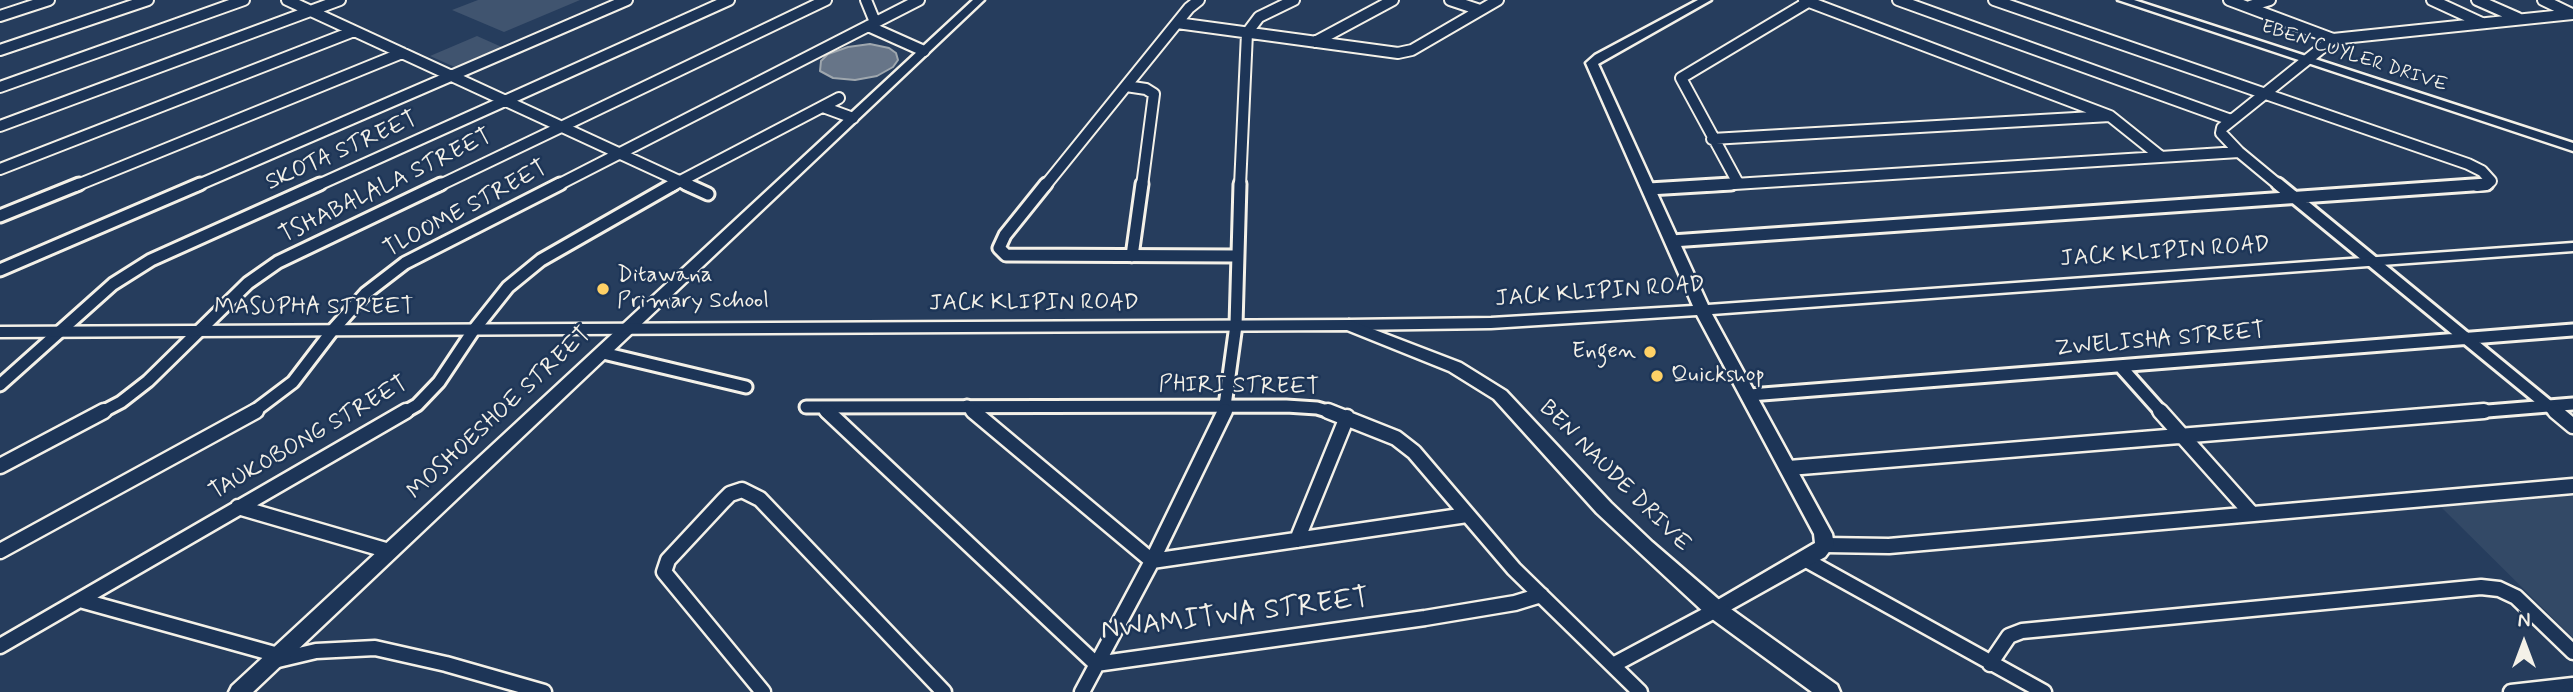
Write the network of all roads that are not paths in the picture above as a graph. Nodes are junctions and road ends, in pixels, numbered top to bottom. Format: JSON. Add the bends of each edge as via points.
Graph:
{"nodes":[{"id":1,"x":49,"y":0,"type":"edge"},
{"id":2,"x":148,"y":0,"type":"edge"},
{"id":3,"x":244,"y":0,"type":"edge"},
{"id":4,"x":287,"y":0,"type":"edge"},
{"id":5,"x":340,"y":0,"type":"edge"},
{"id":6,"x":627,"y":0,"type":"edge"},
{"id":7,"x":729,"y":0,"type":"edge"},
{"id":8,"x":826,"y":0,"type":"edge"},
{"id":9,"x":866,"y":0,"type":"edge"},
{"id":10,"x":919,"y":0,"type":"edge"},
{"id":11,"x":979,"y":0,"type":"edge"},
{"id":12,"x":1199,"y":0,"type":"edge"},
{"id":13,"x":1294,"y":0,"type":"edge"},
{"id":14,"x":1393,"y":0,"type":"edge"},
{"id":15,"x":1451,"y":0,"type":"edge"},
{"id":16,"x":1498,"y":0,"type":"edge"},
{"id":17,"x":1706,"y":0,"type":"edge"},
{"id":18,"x":1898,"y":0,"type":"edge"},
{"id":19,"x":1994,"y":0,"type":"edge"},
{"id":20,"x":2123,"y":0,"type":"edge"},
{"id":21,"x":2229,"y":0,"type":"edge"},
{"id":22,"x":2270,"y":0,"type":"edge"},
{"id":23,"x":2432,"y":0,"type":"edge"},
{"id":24,"x":2477,"y":0,"type":"edge"},
{"id":25,"x":2543,"y":0,"type":"edge"},
{"id":26,"x":1806,"y":1,"type":"edge"},
{"id":27,"x":2249,"y":6,"type":"junction"},
{"id":28,"x":1480,"y":10,"type":"junction"},
{"id":29,"x":311,"y":11,"type":"junction"},
{"id":30,"x":2572,"y":14,"type":"edge"},
{"id":31,"x":0,"y":16,"type":"edge"},
{"id":32,"x":2521,"y":20,"type":"junction"},
{"id":33,"x":1177,"y":23,"type":"junction"},
{"id":34,"x":2483,"y":23,"type":"junction"},
{"id":35,"x":871,"y":24,"type":"junction"},
{"id":36,"x":354,"y":31,"type":"junction"},
{"id":37,"x":1247,"y":33,"type":"junction"},
{"id":38,"x":2333,"y":39,"type":"junction"},
{"id":39,"x":1315,"y":42,"type":"junction"},
{"id":40,"x":0,"y":50,"type":"edge"},
{"id":41,"x":924,"y":51,"type":"junction"},
{"id":42,"x":402,"y":53,"type":"junction"},
{"id":43,"x":2305,"y":60,"type":"junction"},
{"id":44,"x":451,"y":76,"type":"junction"},
{"id":45,"x":1126,"y":86,"type":"junction"},
{"id":46,"x":0,"y":87,"type":"edge"},
{"id":47,"x":2264,"y":94,"type":"junction"},
{"id":48,"x":839,"y":98,"type":"dead end"},
{"id":49,"x":505,"y":101,"type":"junction"},
{"id":50,"x":823,"y":107,"type":"junction"},
{"id":51,"x":2110,"y":116,"type":"junction"},
{"id":52,"x":853,"y":118,"type":"junction"},
{"id":53,"x":2231,"y":120,"type":"junction"},
{"id":54,"x":0,"y":126,"type":"edge"},
{"id":55,"x":560,"y":126,"type":"junction"},
{"id":56,"x":1712,"y":139,"type":"junction"},
{"id":57,"x":2573,"y":147,"type":"edge"},
{"id":58,"x":2239,"y":152,"type":"junction"},
{"id":59,"x":619,"y":153,"type":"junction"},
{"id":60,"x":2160,"y":156,"type":"junction"},
{"id":61,"x":0,"y":169,"type":"edge"},
{"id":62,"x":679,"y":181,"type":"junction"},
{"id":63,"x":1738,"y":183,"type":"junction"},
{"id":64,"x":1649,"y":189,"type":"junction"},
{"id":65,"x":708,"y":194,"type":"dead end"},
{"id":66,"x":2297,"y":198,"type":"junction"},
{"id":67,"x":0,"y":216,"type":"edge"},
{"id":68,"x":1672,"y":241,"type":"junction"},
{"id":69,"x":2573,"y":247,"type":"edge"},
{"id":70,"x":1132,"y":256,"type":"junction"},
{"id":71,"x":1237,"y":256,"type":"junction"},
{"id":72,"x":2372,"y":261,"type":"junction"},
{"id":73,"x":0,"y":270,"type":"edge"},
{"id":74,"x":1702,"y":309,"type":"junction"},
{"id":75,"x":1349,"y":325,"type":"junction"},
{"id":76,"x":1236,"y":326,"type":"junction"},
{"id":77,"x":628,"y":330,"type":"junction"},
{"id":78,"x":2573,"y":330,"type":"edge"},
{"id":79,"x":332,"y":331,"type":"junction"},
{"id":80,"x":473,"y":331,"type":"junction"},
{"id":81,"x":0,"y":332,"type":"edge"},
{"id":82,"x":58,"y":332,"type":"junction"},
{"id":83,"x":197,"y":332,"type":"junction"},
{"id":84,"x":2466,"y":338,"type":"junction"},
{"id":85,"x":603,"y":353,"type":"junction"},
{"id":86,"x":2120,"y":366,"type":"junction"},
{"id":87,"x":0,"y":385,"type":"edge"},
{"id":88,"x":746,"y":387,"type":"dead end"},
{"id":89,"x":1750,"y":395,"type":"junction"},
{"id":90,"x":2573,"y":404,"type":"edge"},
{"id":91,"x":967,"y":406,"type":"junction"},
{"id":92,"x":2549,"y":406,"type":"junction"},
{"id":93,"x":806,"y":407,"type":"dead end"},
{"id":94,"x":822,"y":407,"type":"junction"},
{"id":95,"x":1227,"y":407,"type":"junction"},
{"id":96,"x":1347,"y":417,"type":"junction"},
{"id":97,"x":2573,"y":426,"type":"edge"},
{"id":98,"x":2180,"y":435,"type":"junction"},
{"id":99,"x":0,"y":466,"type":"edge"},
{"id":100,"x":1789,"y":468,"type":"junction"},
{"id":101,"x":2573,"y":486,"type":"edge"},
{"id":102,"x":723,"y":501,"type":"joint"},
{"id":103,"x":238,"y":507,"type":"junction"},
{"id":104,"x":2252,"y":514,"type":"junction"},
{"id":105,"x":1467,"y":515,"type":"junction"},
{"id":106,"x":1297,"y":540,"type":"junction"},
{"id":107,"x":1825,"y":545,"type":"junction"},
{"id":108,"x":0,"y":551,"type":"edge"},
{"id":109,"x":389,"y":551,"type":"junction"},
{"id":110,"x":1806,"y":560,"type":"junction"},
{"id":111,"x":1152,"y":561,"type":"junction"},
{"id":112,"x":1541,"y":595,"type":"junction"},
{"id":113,"x":80,"y":600,"type":"junction"},
{"id":114,"x":1716,"y":610,"type":"junction"},
{"id":115,"x":0,"y":646,"type":"edge"},
{"id":116,"x":2573,"y":652,"type":"edge"},
{"id":117,"x":274,"y":659,"type":"junction"},
{"id":118,"x":1096,"y":664,"type":"junction"},
{"id":119,"x":1990,"y":664,"type":"junction"},
{"id":120,"x":1613,"y":665,"type":"junction"},
{"id":121,"x":2573,"y":685,"type":"edge"},
{"id":122,"x":239,"y":692,"type":"edge"},
{"id":123,"x":544,"y":692,"type":"edge"},
{"id":124,"x":763,"y":692,"type":"edge"},
{"id":125,"x":944,"y":692,"type":"edge"},
{"id":126,"x":1082,"y":692,"type":"edge"},
{"id":127,"x":1640,"y":692,"type":"edge"},
{"id":128,"x":1829,"y":692,"type":"edge"},
{"id":129,"x":2044,"y":692,"type":"edge"},
{"id":130,"x":2511,"y":692,"type":"edge"}],
"edges":[{"from":1,"to":31,"type":"street"},
{"from":2,"to":40,"type":"street"},
{"from":3,"to":46,"type":"street"},
{"from":4,"to":29,"type":"street"},
{"from":5,"to":29,"type":"street"},
{"from":6,"to":44,"type":"street"},
{"from":7,"to":49,"type":"street","name":"SKOTA STREET"},
{"from":8,"to":55,"type":"street","name":"TSHABALALA STREET"},
{"from":9,"to":35,"type":"street"},
{"from":10,"to":35,"type":"street","name":"TLOOME STREET"},
{"from":11,"to":41,"type":"street","name":"MOSHOESHOE STREET"},
{"from":12,"to":33,"type":"street"},
{"from":13,"to":37,"type":"street","via":[[1259,17]]},
{"from":14,"to":39,"type":"street"},
{"from":15,"to":28,"type":"street"},
{"from":16,"to":28,"type":"street"},
{"from":17,"to":64,"type":"street","via":[[1592,63]]},
{"from":18,"to":53,"type":"street"},
{"from":19,"to":47,"type":"street"},
{"from":20,"to":43,"type":"street","name":"EBEN CUYLER DRIVE"},
{"from":21,"to":27,"type":"street"},
{"from":22,"to":27,"type":"street"},
{"from":23,"to":34,"type":"street"},
{"from":24,"to":32,"type":"street"},
{"from":25,"to":30,"type":"street"},
{"from":26,"to":51,"type":"street"},
{"from":26,"to":56,"type":"street","via":[[1681,78]]},
{"from":27,"to":38,"type":"street"},
{"from":28,"to":39,"type":"street","via":[[1405,52]]},
{"from":29,"to":36,"type":"street"},
{"from":29,"to":54,"type":"street"},
{"from":30,"to":32,"type":"street"},
{"from":32,"to":34,"type":"street"},
{"from":33,"to":37,"type":"street"},
{"from":33,"to":45,"type":"street"},
{"from":34,"to":38,"type":"street"},
{"from":35,"to":41,"type":"street"},
{"from":35,"to":59,"type":"street","name":"TLOOME STREET"},
{"from":36,"to":42,"type":"street"},
{"from":36,"to":61,"type":"street"},
{"from":37,"to":39,"type":"street"},
{"from":37,"to":71,"type":"street"},
{"from":38,"to":43,"type":"street"},
{"from":41,"to":52,"type":"street","name":"MOSHOESHOE STREET"},
{"from":42,"to":44,"type":"street"},
{"from":42,"to":67,"type":"street"},
{"from":43,"to":47,"type":"street"},
{"from":43,"to":57,"type":"street","name":"EBEN CUYLER DRIVE"},
{"from":44,"to":49,"type":"street"},
{"from":44,"to":73,"type":"street"},
{"from":45,"to":70,"type":"street","via":[[1154,94]]},
{"from":45,"to":70,"type":"street","via":[[999,248],[1017,257]]},
{"from":47,"to":53,"type":"street"},
{"from":47,"to":66,"type":"street","via":[[2475,167],[2491,181],[2486,186]]},
{"from":48,"to":50,"type":"street","name":"TAUKOBONG STREET"},
{"from":49,"to":55,"type":"street"},
{"from":49,"to":82,"type":"street","name":"SKOTA STREET","via":[[151,260],[113,284]]},
{"from":50,"to":52,"type":"street"},
{"from":50,"to":62,"type":"street","name":"TAUKOBONG STREET"},
{"from":51,"to":56,"type":"street"},
{"from":51,"to":60,"type":"street"},
{"from":52,"to":77,"type":"street","name":"MOSHOESHOE STREET"},
{"from":53,"to":58,"type":"street","via":[[2221,133]]},
{"from":55,"to":59,"type":"street"},
{"from":55,"to":83,"type":"street","name":"TSHABALALA STREET","via":[[278,262],[248,283]]},
{"from":56,"to":63,"type":"street"},
{"from":58,"to":60,"type":"street"},
{"from":58,"to":66,"type":"street"},
{"from":59,"to":62,"type":"street"},
{"from":59,"to":79,"type":"street","name":"TLOOME STREET","via":[[405,263],[366,293]]},
{"from":60,"to":63,"type":"street"},
{"from":62,"to":65,"type":"street"},
{"from":62,"to":80,"type":"street","name":"TAUKOBONG STREET","via":[[541,260],[508,287]]},
{"from":63,"to":64,"type":"street"},
{"from":64,"to":68,"type":"street"},
{"from":66,"to":68,"type":"street"},
{"from":66,"to":72,"type":"street"},
{"from":68,"to":74,"type":"street"},
{"from":69,"to":72,"type":"street","name":"JACK KLIPIN ROAD"},
{"from":70,"to":71,"type":"street"},
{"from":71,"to":76,"type":"street"},
{"from":72,"to":74,"type":"street","name":"JACK KLIPIN ROAD"},
{"from":72,"to":84,"type":"street"},
{"from":74,"to":75,"type":"street","name":"JACK KLIPIN ROAD","via":[[1491,323]]},
{"from":74,"to":89,"type":"street"},
{"from":75,"to":76,"type":"main road","name":"JACK KLIPIN ROAD"},
{"from":75,"to":114,"type":"main road","name":"BEN NAUDE DRIVE","via":[[1455,367],[1500,395],[1604,508]]},
{"from":76,"to":77,"type":"main road","name":"JACK KLIPIN ROAD"},
{"from":76,"to":95,"type":"street"},
{"from":77,"to":80,"type":"main road","name":"MASUPHA STREET"},
{"from":77,"to":85,"type":"street","name":"MOSHOESHOE STREET"},
{"from":78,"to":84,"type":"street","name":"ZWELISHA STREET"},
{"from":79,"to":80,"type":"main road","name":"MASUPHA STREET"},
{"from":79,"to":83,"type":"main road","name":"MASUPHA STREET"},
{"from":79,"to":108,"type":"street","name":"TLOOME STREET","via":[[293,382],[256,411]]},
{"from":80,"to":103,"type":"street","name":"TAUKOBONG STREET","via":[[439,382],[417,405]]},
{"from":81,"to":82,"type":"main road","name":"MASUPHA STREET"},
{"from":82,"to":83,"type":"main road","name":"MASUPHA STREET"},
{"from":82,"to":87,"type":"street","name":"SKOTA STREET"},
{"from":83,"to":99,"type":"street","name":"TSHABALALA STREET","via":[[121,402]]},
{"from":84,"to":86,"type":"street","name":"ZWELISHA STREET"},
{"from":84,"to":92,"type":"street"},
{"from":85,"to":88,"type":"street"},
{"from":85,"to":109,"type":"street","name":"MOSHOESHOE STREET"},
{"from":86,"to":89,"type":"street","name":"ZWELISHA STREET"},
{"from":86,"to":98,"type":"street"},
{"from":89,"to":100,"type":"street"},
{"from":90,"to":92,"type":"street"},
{"from":91,"to":94,"type":"street","name":"PHIRI STREET"},
{"from":91,"to":95,"type":"street","name":"PHIRI STREET"},
{"from":91,"to":111,"type":"street"},
{"from":92,"to":97,"type":"street"},
{"from":92,"to":98,"type":"street"},
{"from":93,"to":94,"type":"street","name":"PHIRI STREET"},
{"from":94,"to":118,"type":"street","name":"NWAMITWA STREET"},
{"from":95,"to":96,"type":"street","name":"PHIRI STREET","via":[[1302,406]]},
{"from":95,"to":111,"type":"street"},
{"from":96,"to":105,"type":"street","name":"PHIRI STREET","via":[[1406,444]]},
{"from":96,"to":106,"type":"street"},
{"from":98,"to":100,"type":"street"},
{"from":98,"to":104,"type":"street"},
{"from":100,"to":107,"type":"street","via":[[1817,517]]},
{"from":101,"to":104,"type":"street"},
{"from":102,"to":124,"type":"street","via":[[668,560],[664,572]]},
{"from":102,"to":125,"type":"street","via":[[742,490],[760,499]]},
{"from":103,"to":109,"type":"street"},
{"from":103,"to":113,"type":"street","name":"TAUKOBONG STREET"},
{"from":104,"to":107,"type":"street","via":[[1889,545]]},
{"from":105,"to":106,"type":"street"},
{"from":105,"to":112,"type":"street","name":"PHIRI STREET"},
{"from":106,"to":111,"type":"street"},
{"from":107,"to":110,"type":"street"},
{"from":109,"to":117,"type":"street","name":"MOSHOESHOE STREET"},
{"from":110,"to":114,"type":"street"},
{"from":110,"to":119,"type":"street"},
{"from":111,"to":118,"type":"street"},
{"from":112,"to":118,"type":"street","name":"NWAMITWA STREET","via":[[1437,616]]},
{"from":112,"to":120,"type":"street","name":"PHIRI STREET"},
{"from":113,"to":115,"type":"street","name":"TAUKOBONG STREET"},
{"from":113,"to":117,"type":"street"},
{"from":114,"to":120,"type":"street"},
{"from":114,"to":128,"type":"main road","name":"BEN NAUDE DRIVE"},
{"from":116,"to":119,"type":"street","via":[[2516,597],[2481,587],[2022,631],[2009,636]]},
{"from":117,"to":122,"type":"street","name":"MOSHOESHOE STREET"},
{"from":117,"to":123,"type":"street","via":[[375,648]]},
{"from":118,"to":126,"type":"street"},
{"from":119,"to":129,"type":"street"},
{"from":120,"to":127,"type":"street","name":"PHIRI STREET"},
{"from":121,"to":130,"type":"street"}]}
